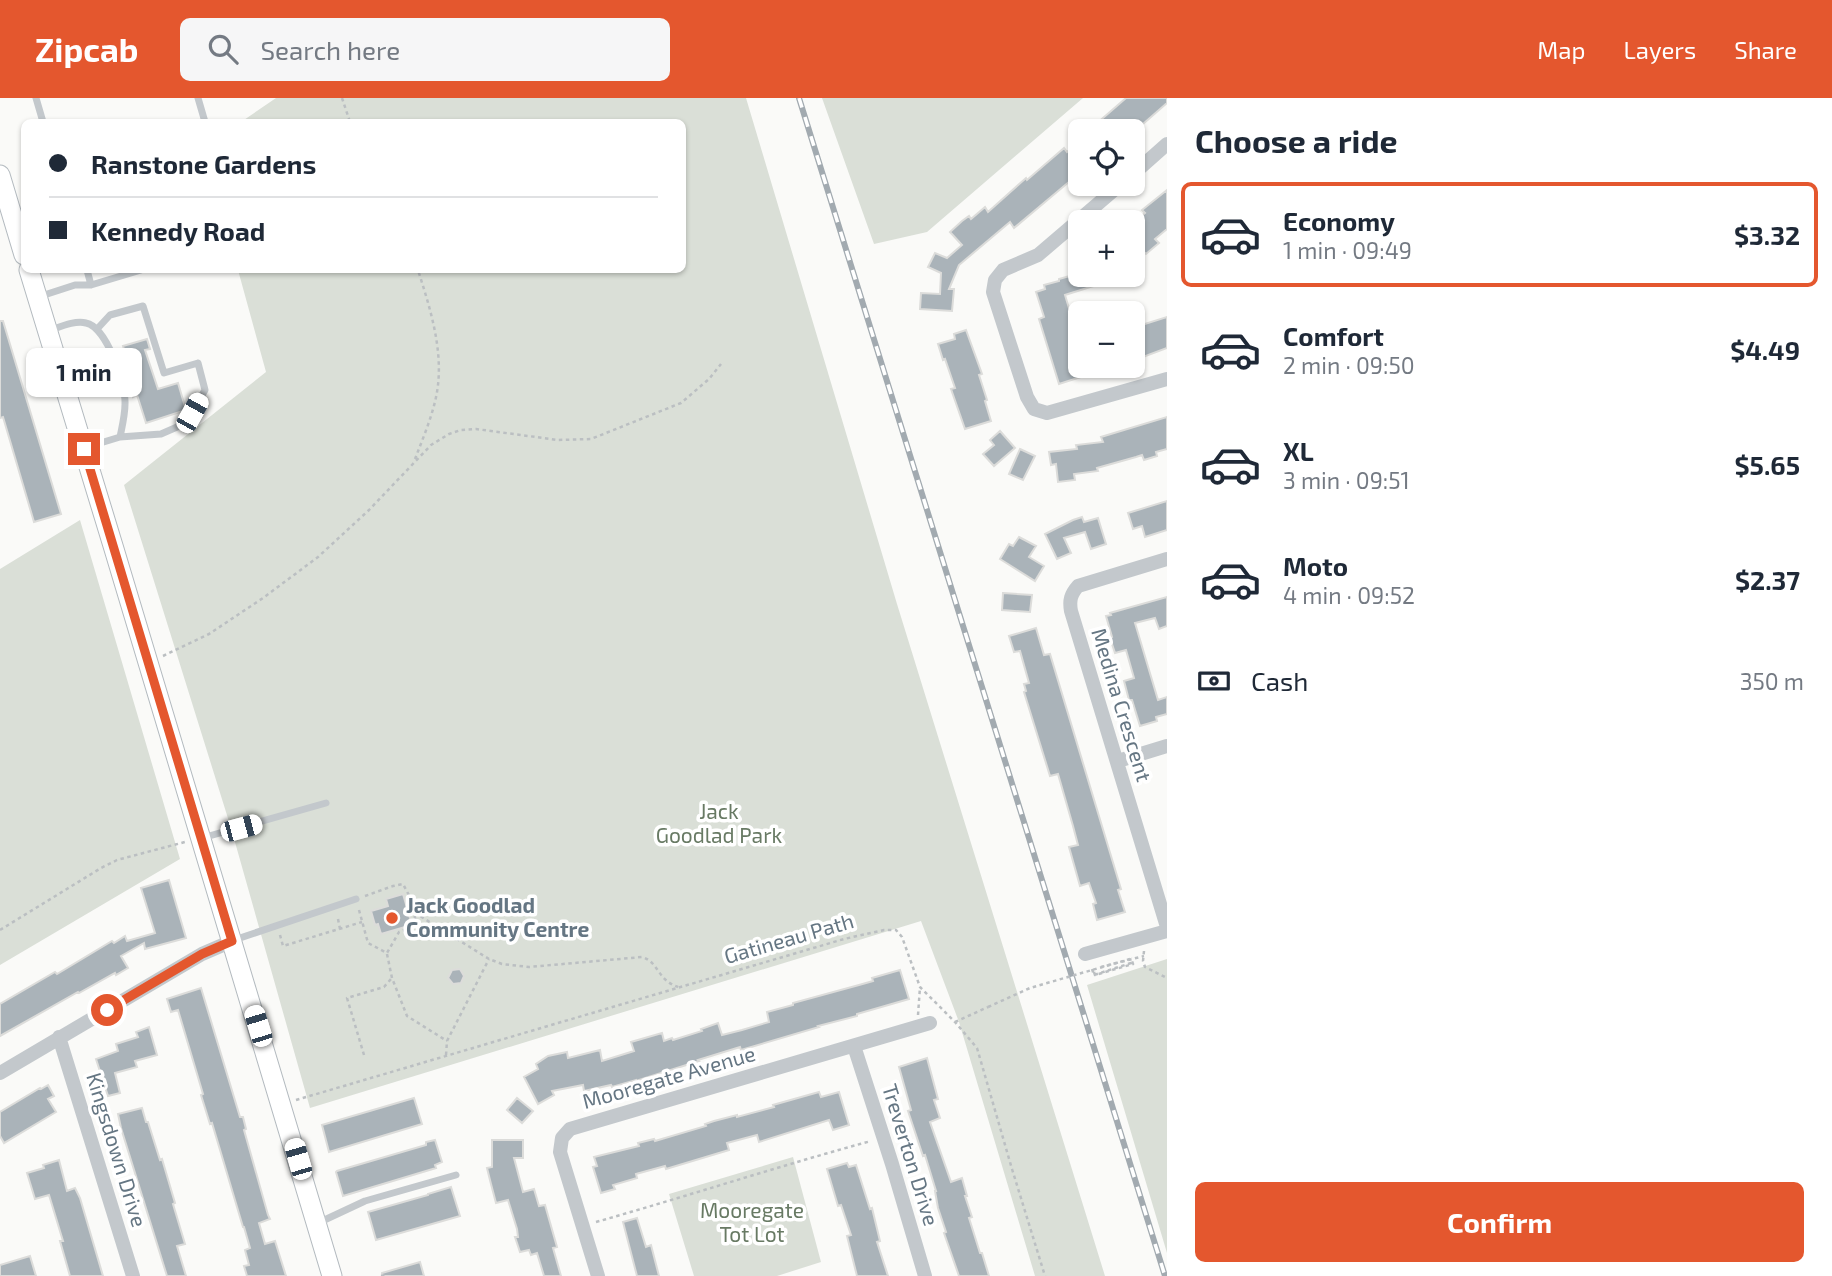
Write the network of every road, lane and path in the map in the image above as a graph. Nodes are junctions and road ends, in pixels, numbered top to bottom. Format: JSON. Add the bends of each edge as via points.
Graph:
{"nodes":[{"id":1,"x":36,"y":98,"type":"edge"},
{"id":2,"x":198,"y":98,"type":"edge"},
{"id":3,"x":342,"y":98,"type":"edge"},
{"id":4,"x":42,"y":119,"type":"edge"},
{"id":5,"x":204,"y":119,"type":"edge"},
{"id":6,"x":349,"y":119,"type":"edge"},
{"id":7,"x":1167,"y":144,"type":"edge"},
{"id":8,"x":1145,"y":163,"type":"edge"},
{"id":9,"x":0,"y":175,"type":"edge"},
{"id":10,"x":1107,"y":196,"type":"edge"},
{"id":11,"x":21,"y":245,"type":"edge"},
{"id":12,"x":30,"y":273,"type":"edge"},
{"id":13,"x":88,"y":273,"type":"edge"},
{"id":14,"x":131,"y":273,"type":"edge"},
{"id":15,"x":419,"y":273,"type":"edge"},
{"id":16,"x":92,"y":285,"type":"junction"},
{"id":17,"x":37,"y":297,"type":"junction"},
{"id":18,"x":98,"y":328,"type":"junction"},
{"id":19,"x":48,"y":331,"type":"junction"},
{"id":20,"x":722,"y":364,"type":"dead end"},
{"id":21,"x":1167,"y":379,"type":"edge"},
{"id":22,"x":120,"y":437,"type":"junction"},
{"id":23,"x":84,"y":449,"type":"junction"},
{"id":24,"x":413,"y":462,"type":"junction"},
{"id":25,"x":1167,"y":559,"type":"edge"},
{"id":26,"x":148,"y":663,"type":"junction"},
{"id":27,"x":1167,"y":746,"type":"edge"},
{"id":28,"x":1118,"y":761,"type":"junction"},
{"id":29,"x":326,"y":803,"type":"dead end"},
{"id":30,"x":193,"y":840,"type":"junction"},
{"id":31,"x":409,"y":896,"type":"junction"},
{"id":32,"x":356,"y":900,"type":"junction"},
{"id":33,"x":338,"y":919,"type":"dead end"},
{"id":34,"x":362,"y":922,"type":"junction"},
{"id":35,"x":340,"y":929,"type":"junction"},
{"id":36,"x":1167,"y":929,"type":"edge"},
{"id":37,"x":0,"y":930,"type":"edge"},
{"id":38,"x":281,"y":935,"type":"dead end"},
{"id":39,"x":232,"y":941,"type":"junction"},
{"id":40,"x":387,"y":953,"type":"junction"},
{"id":41,"x":1084,"y":954,"type":"dead end"},
{"id":42,"x":489,"y":958,"type":"junction"},
{"id":43,"x":392,"y":978,"type":"junction"},
{"id":44,"x":1167,"y":978,"type":"edge"},
{"id":45,"x":920,"y":987,"type":"junction"},
{"id":46,"x":678,"y":988,"type":"junction"},
{"id":47,"x":955,"y":1022,"type":"junction"},
{"id":48,"x":924,"y":1025,"type":"joint"},
{"id":49,"x":59,"y":1037,"type":"junction"},
{"id":50,"x":447,"y":1041,"type":"junction"},
{"id":51,"x":854,"y":1046,"type":"junction"},
{"id":52,"x":364,"y":1055,"type":"dead end"},
{"id":53,"x":446,"y":1055,"type":"junction"},
{"id":54,"x":0,"y":1073,"type":"edge"},
{"id":55,"x":281,"y":1104,"type":"junction"},
{"id":56,"x":884,"y":1137,"type":"junction"},
{"id":57,"x":456,"y":1175,"type":"dead end"},
{"id":58,"x":317,"y":1224,"type":"junction"},
{"id":59,"x":583,"y":1226,"type":"junction"},
{"id":60,"x":133,"y":1276,"type":"edge"},
{"id":61,"x":332,"y":1276,"type":"edge"},
{"id":62,"x":598,"y":1276,"type":"edge"},
{"id":63,"x":925,"y":1276,"type":"edge"},
{"id":64,"x":1045,"y":1276,"type":"edge"}],
"edges":[{"from":1,"to":4,"type":"lane"},
{"from":2,"to":5,"type":"lane"},
{"from":3,"to":6,"type":"path"},
{"from":7,"to":8,"type":"street"},
{"from":9,"to":11,"type":"main road"},
{"from":10,"to":21,"type":"street","via":[[1038,255],[1003,270],[995,279],[993,292],[1027,397],[1034,409],[1047,413]]},
{"from":12,"to":17,"type":"main road"},
{"from":13,"to":16,"type":"lane"},
{"from":14,"to":16,"type":"lane"},
{"from":15,"to":24,"type":"path","via":[[438,359],[437,392]]},
{"from":16,"to":17,"type":"lane","via":[[75,285]]},
{"from":17,"to":19,"type":"main road"},
{"from":18,"to":19,"type":"lane","via":[[77,323]]},
{"from":18,"to":22,"type":"lane","via":[[123,383],[126,403]]},
{"from":18,"to":22,"type":"lane","via":[[110,315],[143,306],[164,373],[198,363],[205,390],[177,428]]},
{"from":19,"to":23,"type":"main road"},
{"from":20,"to":24,"type":"path","via":[[681,403],[591,439],[461,430],[431,445]]},
{"from":22,"to":23,"type":"lane"},
{"from":23,"to":26,"type":"main road"},
{"from":24,"to":26,"type":"path","via":[[318,557],[209,634]]},
{"from":25,"to":28,"type":"street","name":"Medina Crescent","via":[[1078,586],[1069,602]]},
{"from":26,"to":30,"type":"main road"},
{"from":27,"to":28,"type":"street"},
{"from":28,"to":36,"type":"street","name":"Medina Crescent"},
{"from":29,"to":30,"type":"lane"},
{"from":30,"to":37,"type":"path","via":[[117,860]]},
{"from":30,"to":39,"type":"main road"},
{"from":31,"to":32,"type":"path","via":[[402,884]]},
{"from":31,"to":40,"type":"path","via":[[417,925],[399,932]]},
{"from":31,"to":42,"type":"path","via":[[421,916]]},
{"from":32,"to":34,"type":"path"},
{"from":32,"to":39,"type":"lane"},
{"from":33,"to":35,"type":"path"},
{"from":34,"to":35,"type":"path"},
{"from":34,"to":40,"type":"path","via":[[369,944]]},
{"from":35,"to":38,"type":"path","via":[[283,946]]},
{"from":36,"to":41,"type":"street"},
{"from":39,"to":49,"type":"street"},
{"from":39,"to":55,"type":"main road"},
{"from":40,"to":43,"type":"path"},
{"from":42,"to":46,"type":"path","via":[[529,967],[642,957]]},
{"from":42,"to":50,"type":"path"},
{"from":43,"to":50,"type":"path","via":[[408,1018]]},
{"from":43,"to":52,"type":"path","via":[[384,987],[347,998]]},
{"from":44,"to":47,"type":"path","bridge":true,"via":[[1145,967],[1144,956],[1101,967],[1093,969],[1095,975],[1133,964],[1130,957],[1092,969],[1094,975],[1106,971],[1131,963],[1130,959],[1117,963],[1104,967],[1090,971],[1030,988]]},
{"from":45,"to":46,"type":"path","name":"Gatineau Path","via":[[901,935],[891,929]]},
{"from":45,"to":47,"type":"path","name":"Gatineau Path"},
{"from":45,"to":48,"type":"path","via":[[918,1008]]},
{"from":46,"to":53,"type":"path","name":"Gatineau Path"},
{"from":47,"to":64,"type":"path","name":"Gatineau Path","via":[[978,1051]]},
{"from":48,"to":51,"type":"street","name":"Mooregate Avenue"},
{"from":49,"to":54,"type":"street"},
{"from":49,"to":60,"type":"street","name":"Kingsdown Drive"},
{"from":50,"to":53,"type":"path"},
{"from":51,"to":56,"type":"street","name":"Treverton Drive"},
{"from":51,"to":59,"type":"street","name":"Mooregate Avenue","via":[[570,1129],[562,1138],[560,1152]]},
{"from":53,"to":55,"type":"path","name":"Gatineau Path"},
{"from":55,"to":58,"type":"main road"},
{"from":56,"to":59,"type":"path"},
{"from":56,"to":63,"type":"street","name":"Treverton Drive"},
{"from":57,"to":58,"type":"lane","via":[[365,1201]]},
{"from":58,"to":61,"type":"main road"},
{"from":59,"to":62,"type":"street","name":"Mooregate Avenue"}]}
